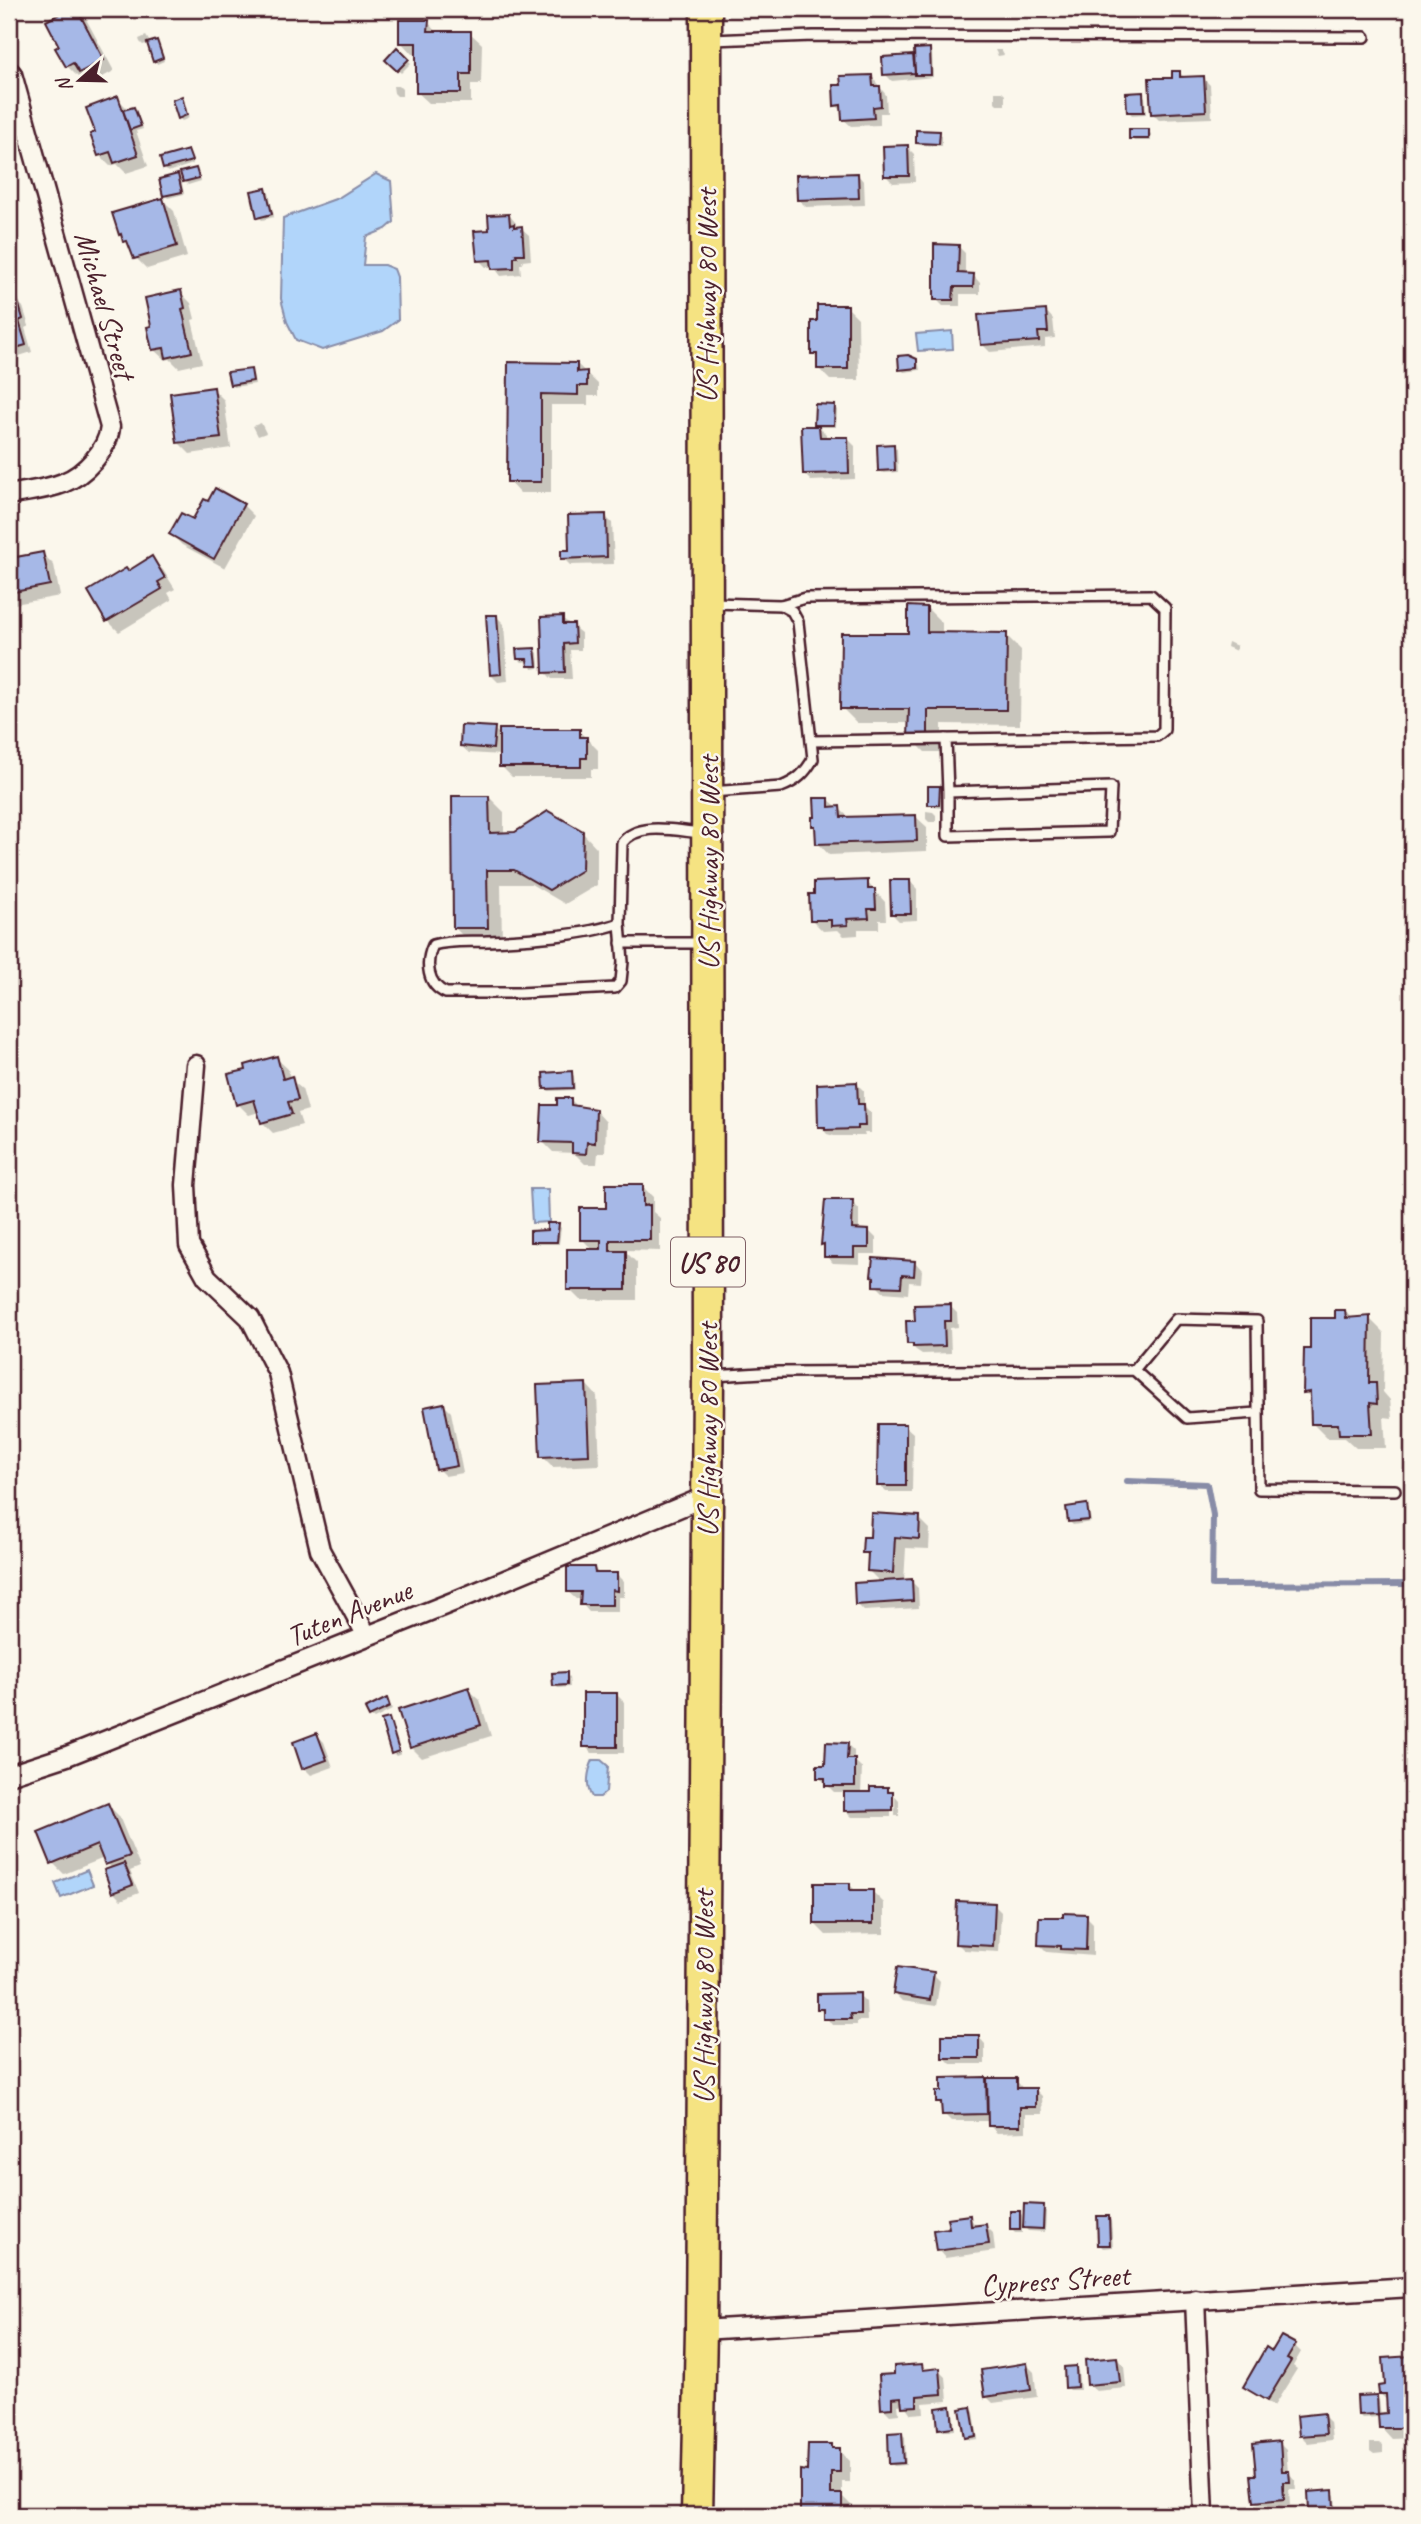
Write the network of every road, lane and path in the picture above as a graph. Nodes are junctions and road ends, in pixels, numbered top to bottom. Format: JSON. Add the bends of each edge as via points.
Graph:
{"nodes":[{"id":1,"x":706,"y":9,"type":"edge"},
{"id":2,"x":1365,"y":37,"type":"dead end"},
{"id":3,"x":706,"y":40,"type":"junction"},
{"id":4,"x":9,"y":71,"type":"edge"},
{"id":5,"x":9,"y":495,"type":"edge"},
{"id":6,"x":707,"y":603,"type":"junction"},
{"id":7,"x":781,"y":605,"type":"junction"},
{"id":8,"x":946,"y":739,"type":"junction"},
{"id":9,"x":811,"y":741,"type":"junction"},
{"id":10,"x":708,"y":792,"type":"junction"},
{"id":11,"x":948,"y":792,"type":"junction"},
{"id":12,"x":707,"y":833,"type":"junction"},
{"id":13,"x":620,"y":923,"type":"junction"},
{"id":14,"x":621,"y":943,"type":"junction"},
{"id":15,"x":706,"y":943,"type":"junction"},
{"id":16,"x":197,"y":1066,"type":"dead end"},
{"id":17,"x":1134,"y":1370,"type":"junction"},
{"id":18,"x":708,"y":1377,"type":"junction"},
{"id":19,"x":1257,"y":1413,"type":"junction"},
{"id":20,"x":1395,"y":1490,"type":"dead end"},
{"id":21,"x":707,"y":1496,"type":"junction"},
{"id":22,"x":367,"y":1636,"type":"junction"},
{"id":23,"x":9,"y":1775,"type":"edge"},
{"id":24,"x":1412,"y":2287,"type":"edge"},
{"id":25,"x":1195,"y":2299,"type":"junction"},
{"id":26,"x":701,"y":2330,"type":"junction"},
{"id":27,"x":697,"y":2515,"type":"edge"},
{"id":28,"x":1204,"y":2515,"type":"edge"}],
"edges":[{"from":1,"to":3,"type":"main road","name":"US Highway 80 West","number":"US 80"},
{"from":2,"to":3,"type":"lane","via":[[813,36]]},
{"from":3,"to":6,"type":"main road","name":"US Highway 80 West","number":"US 80"},
{"from":4,"to":5,"type":"street","name":"Michael Street","via":[[110,427],[109,440],[99,454],[66,482]]},
{"from":6,"to":7,"type":"lane"},
{"from":6,"to":10,"type":"main road","name":"US Highway 80 West","number":"US 80"},
{"from":7,"to":8,"type":"lane","via":[[805,598],[1151,595],[1164,608],[1164,730],[1157,736]]},
{"from":7,"to":9,"type":"lane","via":[[792,611],[798,622]]},
{"from":8,"to":9,"type":"lane"},
{"from":8,"to":11,"type":"lane"},
{"from":9,"to":10,"type":"lane","via":[[813,758],[805,773],[792,783]]},
{"from":10,"to":12,"type":"main road","name":"US Highway 80 West","number":"US 80"},
{"from":11,"to":11,"type":"lane","via":[[1111,787],[1109,832],[948,836]]},
{"from":12,"to":13,"type":"lane","via":[[638,830],[628,835],[622,843]]},
{"from":12,"to":15,"type":"main road","name":"US Highway 80 West","number":"US 80"},
{"from":13,"to":14,"type":"lane"},
{"from":13,"to":14,"type":"lane","via":[[601,930],[443,942],[433,945],[430,953],[430,979],[446,993],[615,988],[621,981]]},
{"from":14,"to":15,"type":"lane"},
{"from":15,"to":18,"type":"main road","name":"US Highway 80 West","number":"US 80"},
{"from":16,"to":22,"type":"street","via":[[186,1185],[189,1245],[207,1277],[250,1318],[278,1373],[320,1550]]},
{"from":17,"to":18,"type":"lane","via":[[778,1372]]},
{"from":17,"to":19,"type":"lane","via":[[1186,1418]]},
{"from":17,"to":19,"type":"lane","via":[[1176,1319],[1256,1321]]},
{"from":18,"to":21,"type":"main road","name":"US Highway 80 West","number":"US 80"},
{"from":19,"to":20,"type":"lane","via":[[1259,1489]]},
{"from":21,"to":22,"type":"street","name":"Tuten Avenue"},
{"from":21,"to":26,"type":"main road","name":"US Highway 80 West","number":"US 80"},
{"from":22,"to":23,"type":"street","name":"Tuten Avenue"},
{"from":24,"to":25,"type":"street","name":"Cypress Street"},
{"from":25,"to":26,"type":"street","name":"Cypress Street"},
{"from":25,"to":28,"type":"street"},
{"from":26,"to":27,"type":"main road","name":"US Highway 80 West","number":"US 80"}]}
